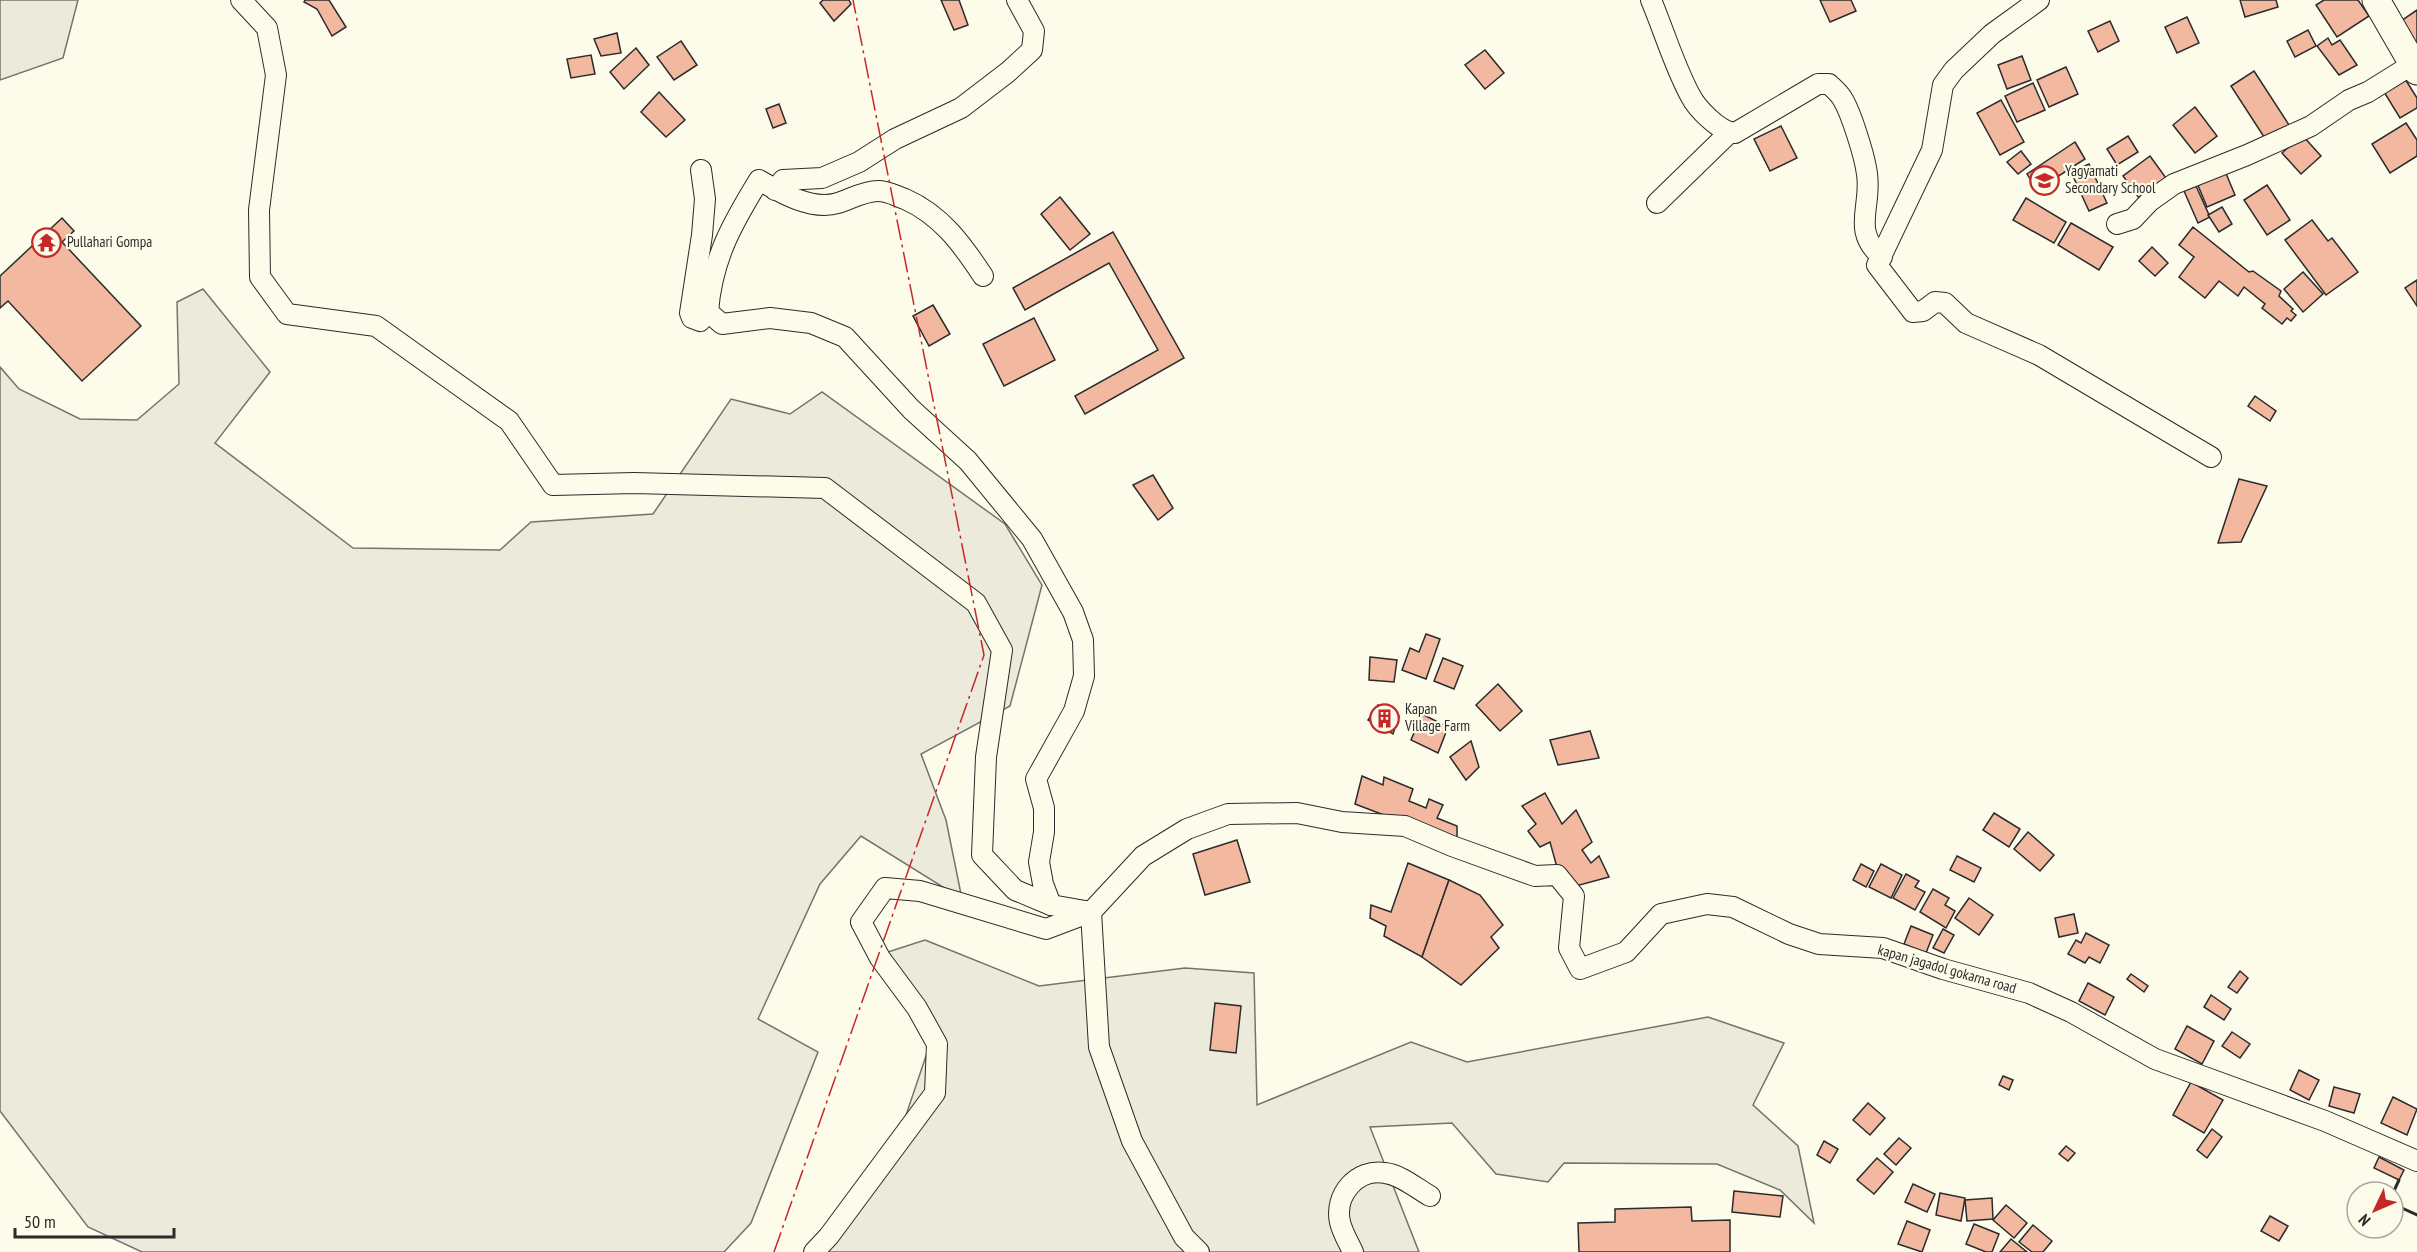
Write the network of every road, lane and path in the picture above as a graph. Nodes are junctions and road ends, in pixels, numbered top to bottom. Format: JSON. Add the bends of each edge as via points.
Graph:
{"nodes":[{"id":1,"x":241,"y":0,"type":"edge"},
{"id":2,"x":1017,"y":0,"type":"edge"},
{"id":3,"x":1651,"y":0,"type":"edge"},
{"id":4,"x":2039,"y":0,"type":"edge"},
{"id":5,"x":2376,"y":0,"type":"edge"},
{"id":6,"x":2415,"y":67,"type":"edge"},
{"id":7,"x":1729,"y":133,"type":"junction"},
{"id":8,"x":701,"y":170,"type":"dead end"},
{"id":9,"x":775,"y":190,"type":"junction"},
{"id":10,"x":1657,"y":202,"type":"dead end"},
{"id":11,"x":2117,"y":224,"type":"dead end"},
{"id":12,"x":1882,"y":257,"type":"junction"},
{"id":13,"x":984,"y":276,"type":"dead end"},
{"id":14,"x":708,"y":312,"type":"junction"},
{"id":15,"x":2211,"y":457,"type":"dead end"},
{"id":16,"x":1052,"y":905,"type":"junction"},
{"id":17,"x":1091,"y":912,"type":"junction"},
{"id":18,"x":2417,"y":1161,"type":"edge"},
{"id":19,"x":1430,"y":1196,"type":"dead end"},
{"id":20,"x":1184,"y":1245,"type":"edge"},
{"id":21,"x":814,"y":1252,"type":"edge"},
{"id":22,"x":1199,"y":1252,"type":"edge"},
{"id":23,"x":1353,"y":1252,"type":"edge"}],
"edges":[{"from":1,"to":16,"type":"street","via":[[267,28],[276,75],[259,210],[260,276],[287,314],[376,326],[509,421],[553,485],[825,488],[976,603],[1002,650],[986,757],[982,855],[1015,890]]},
{"from":2,"to":9,"type":"street","via":[[1034,31],[1032,50],[1008,72],[961,108],[895,139],[859,162],[822,178],[783,180]]},
{"from":3,"to":7,"type":"street","via":[[1690,96]]},
{"from":4,"to":12,"type":"street","via":[[1992,34],[1943,85],[1932,150]]},
{"from":5,"to":6,"type":"main road"},
{"from":6,"to":11,"type":"street","via":[[2349,100],[2311,126],[2174,184],[2133,219]]},
{"from":7,"to":10,"type":"street"},
{"from":7,"to":12,"type":"street","via":[[1818,84],[1829,84],[1842,97],[1859,145],[1867,174],[1863,224],[1871,248]]},
{"from":8,"to":14,"type":"street","via":[[703,226],[690,313],[700,321]]},
{"from":9,"to":13,"type":"street","via":[[809,203],[834,204],[862,194],[890,193],[940,221],[963,244]]},
{"from":9,"to":14,"type":"street","via":[[759,180],[731,226],[714,268]]},
{"from":12,"to":15,"type":"street","via":[[1877,266],[1912,312],[1923,311],[1935,302],[1945,303],[1966,323],[2039,355]]},
{"from":14,"to":16,"type":"street","via":[[723,324],[770,318],[811,323],[845,337],[968,462],[1032,539],[1083,640],[1084,676],[1074,711],[1036,779],[1044,808],[1039,862]]},
{"from":16,"to":17,"type":"street"},
{"from":17,"to":18,"type":"street","name":"kapan jagadol gokarna road","via":[[1143,856],[1188,830],[1228,814],[1297,813],[1342,822],[1405,826],[1535,876],[1557,875],[1574,896],[1569,948],[1580,969],[1626,952],[1661,914],[1707,904],[1733,907],[1820,944],[1883,948],[2029,993],[2155,1059],[2325,1121]]},
{"from":17,"to":20,"type":"street","via":[[1099,1047],[1132,1141]]},
{"from":17,"to":21,"type":"street","via":[[1046,929],[920,891],[885,888],[861,922],[937,1044],[935,1093]]},
{"from":19,"to":23,"type":"street","via":[[1384,1172],[1358,1178],[1341,1198],[1339,1211],[1340,1224]]},
{"from":20,"to":22,"type":"street"}]}
